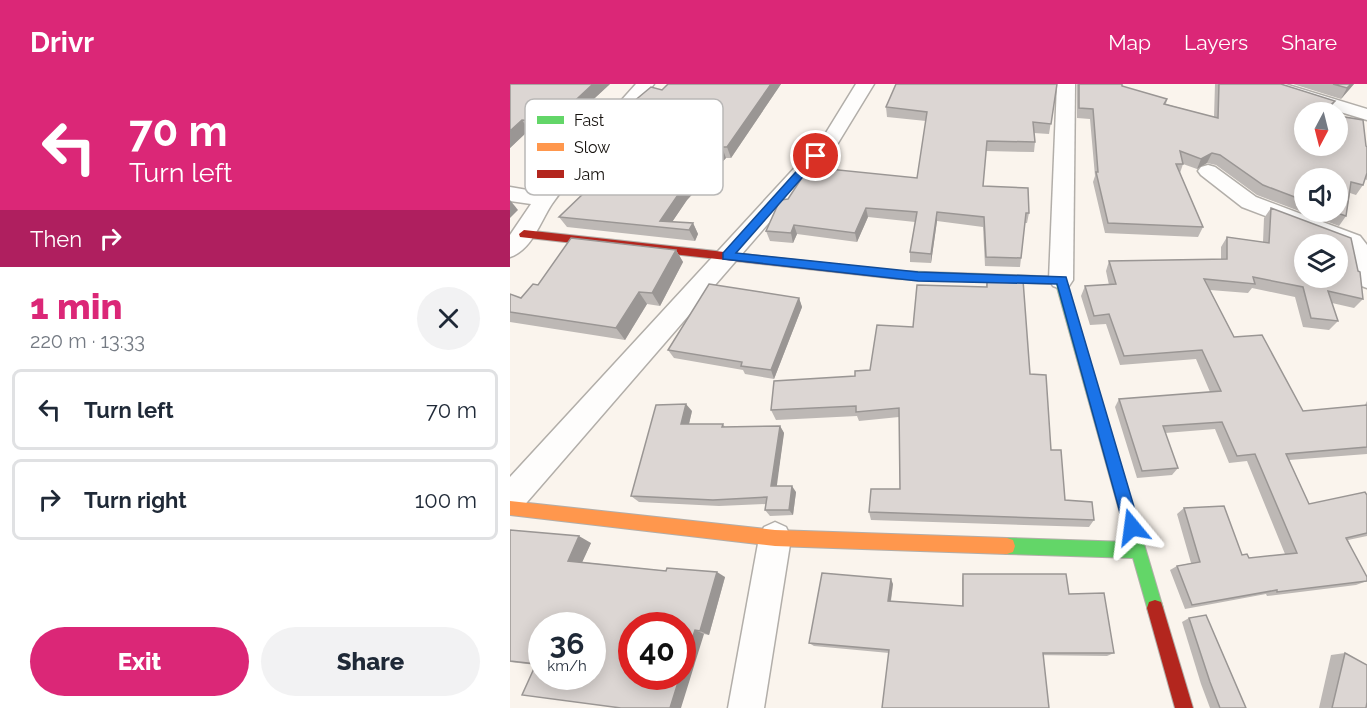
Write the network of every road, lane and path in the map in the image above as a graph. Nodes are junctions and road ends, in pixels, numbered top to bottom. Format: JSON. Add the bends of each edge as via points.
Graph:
{"nodes":[{"id":1,"x":645,"y":84,"type":"edge"},
{"id":2,"x":865,"y":84,"type":"edge"},
{"id":3,"x":1066,"y":84,"type":"edge"},
{"id":4,"x":1267,"y":84,"type":"edge"},
{"id":5,"x":1310,"y":90,"type":"edge"},
{"id":6,"x":632,"y":99,"type":"edge"},
{"id":7,"x":1367,"y":115,"type":"edge"},
{"id":8,"x":1208,"y":171,"type":"dead end"},
{"id":9,"x":510,"y":194,"type":"edge"},
{"id":10,"x":548,"y":195,"type":"edge"},
{"id":11,"x":544,"y":200,"type":"junction"},
{"id":12,"x":517,"y":241,"type":"edge"},
{"id":13,"x":727,"y":256,"type":"junction"},
{"id":14,"x":1367,"y":279,"type":"edge"},
{"id":15,"x":1061,"y":280,"type":"junction"},
{"id":16,"x":510,"y":499,"type":"edge"},
{"id":17,"x":510,"y":508,"type":"edge"},
{"id":18,"x":775,"y":538,"type":"junction"},
{"id":19,"x":1138,"y":550,"type":"junction"},
{"id":20,"x":747,"y":708,"type":"edge"},
{"id":21,"x":1184,"y":708,"type":"edge"}],
"edges":[{"from":1,"to":6,"type":"street"},
{"from":2,"to":13,"type":"street","via":[[831,139]]},
{"from":3,"to":15,"type":"street"},
{"from":4,"to":5,"type":"street"},
{"from":5,"to":7,"type":"street"},
{"from":8,"to":14,"type":"street","via":[[1249,202],[1352,240],[1361,253]]},
{"from":9,"to":11,"type":"street"},
{"from":10,"to":11,"type":"street"},
{"from":11,"to":12,"type":"street"},
{"from":12,"to":13,"type":"street"},
{"from":13,"to":15,"type":"street","via":[[918,277]]},
{"from":13,"to":16,"type":"street"},
{"from":15,"to":19,"type":"street"},
{"from":17,"to":18,"type":"street"},
{"from":18,"to":19,"type":"street"},
{"from":18,"to":20,"type":"street"},
{"from":19,"to":21,"type":"street"}]}
